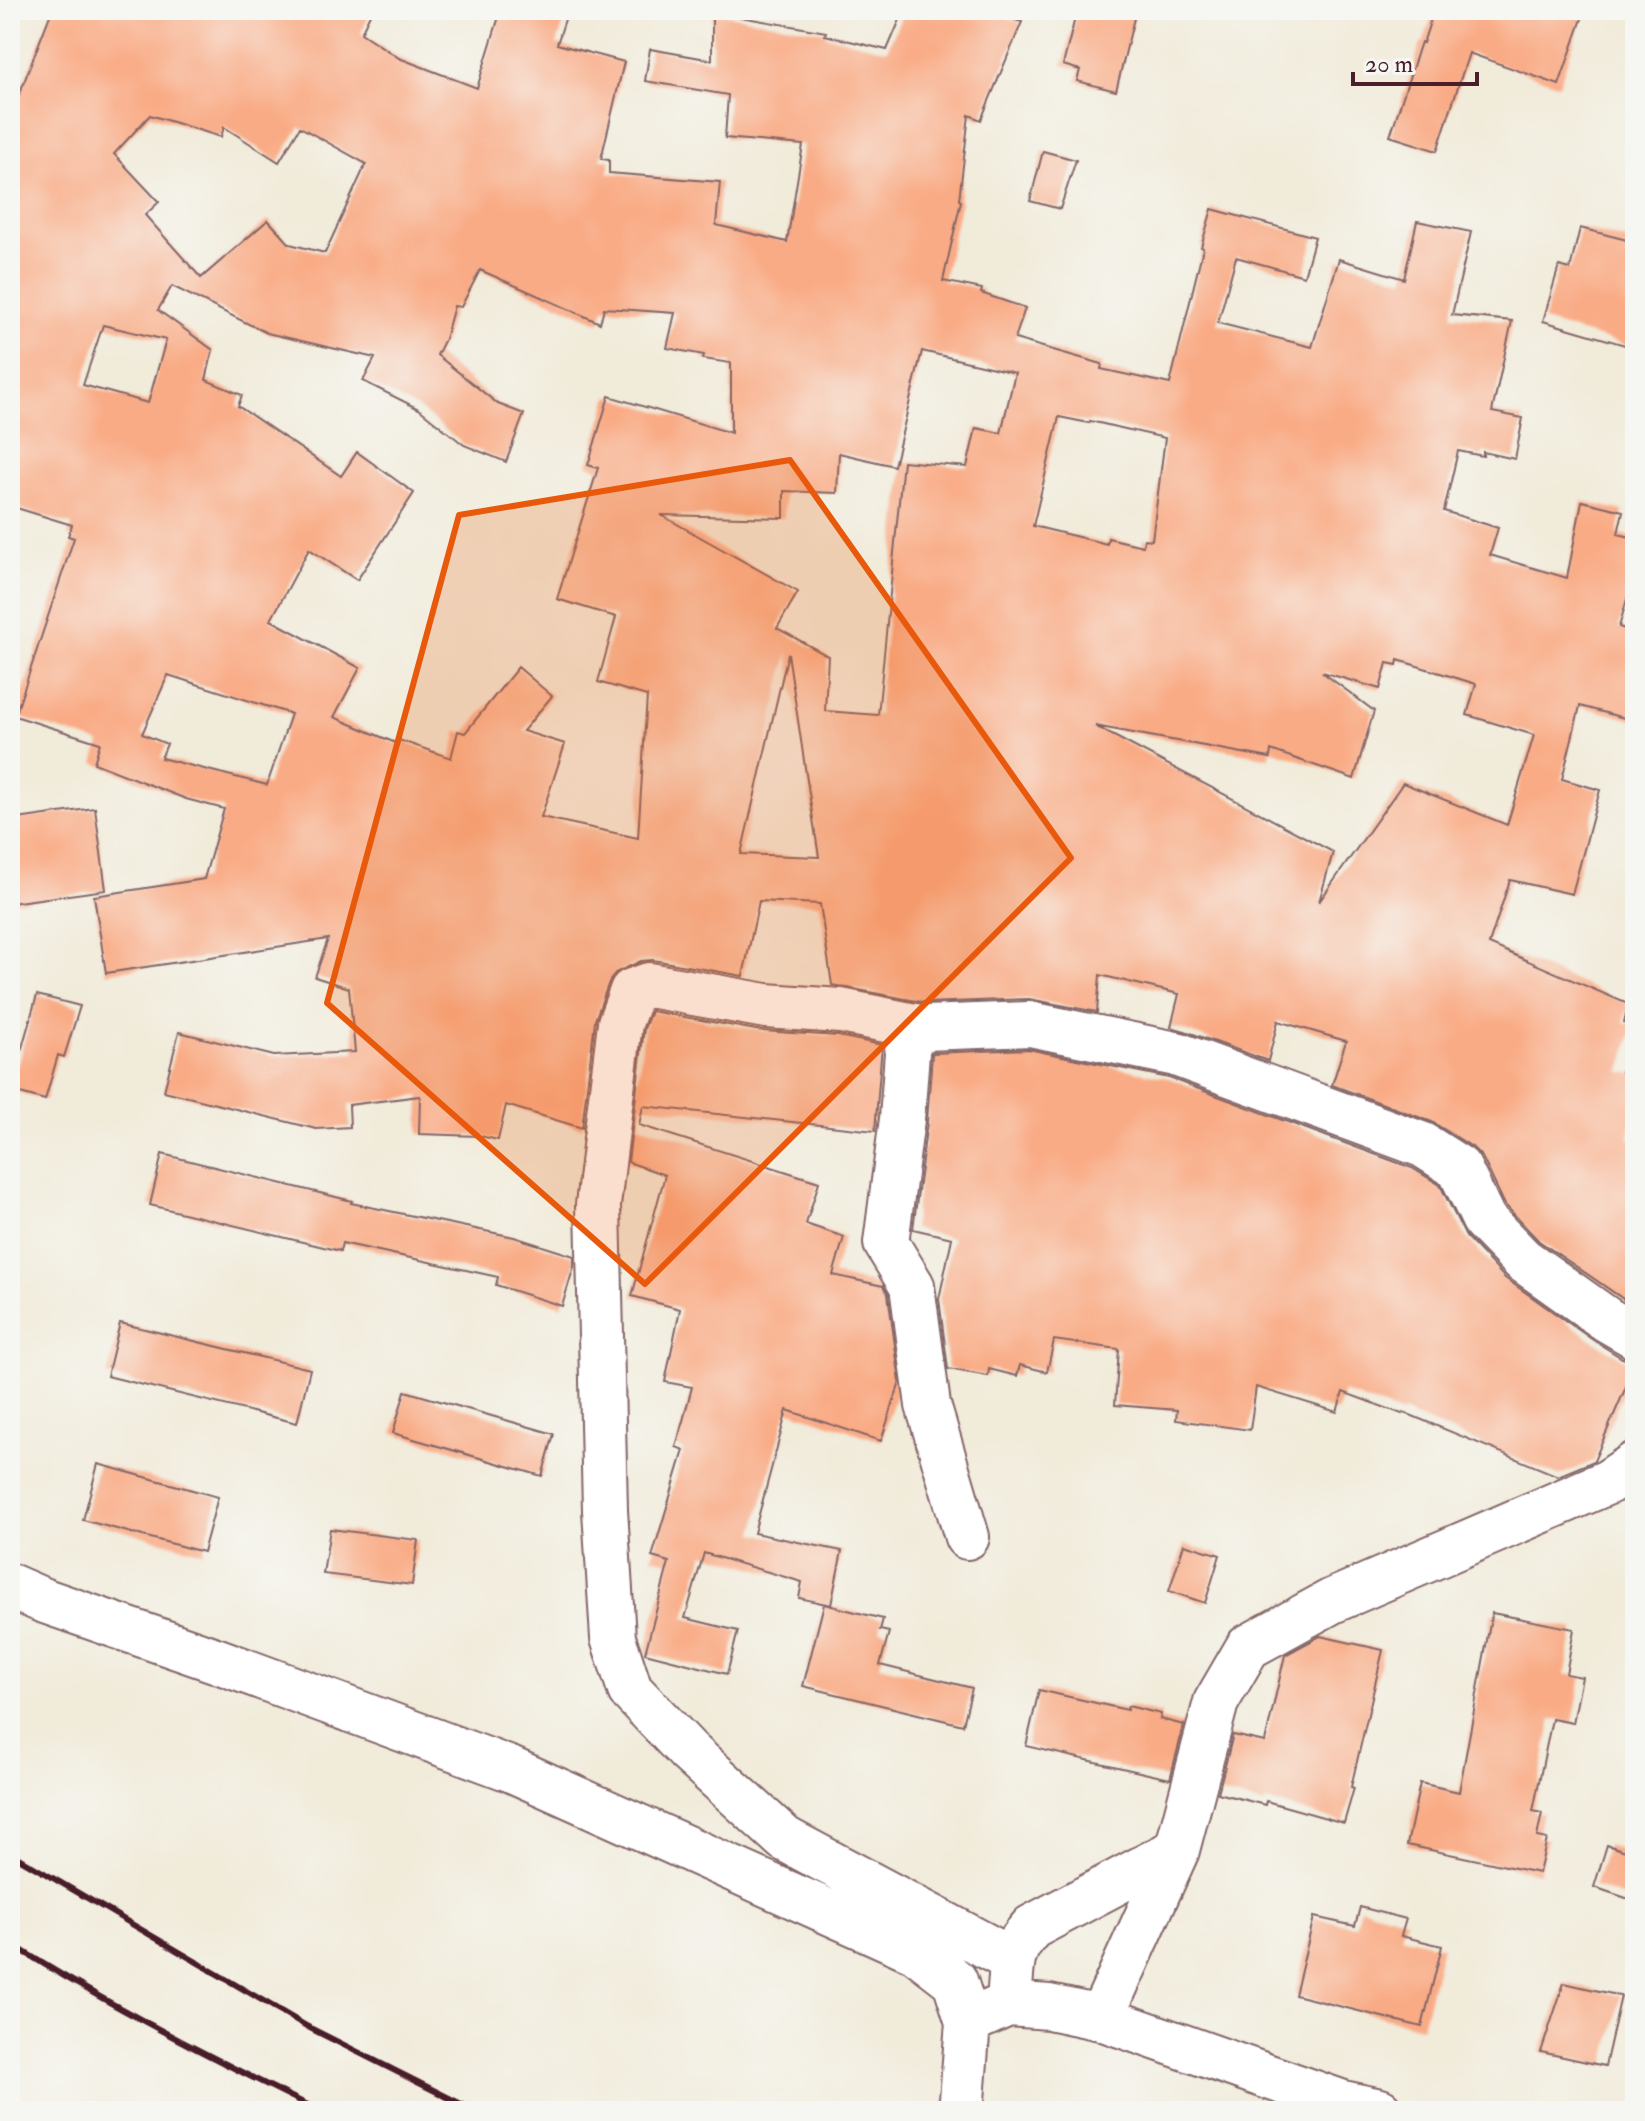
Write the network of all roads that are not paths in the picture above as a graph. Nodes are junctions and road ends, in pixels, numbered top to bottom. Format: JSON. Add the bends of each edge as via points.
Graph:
{"nodes":[{"id":1,"x":925,"y":1028,"type":"junction"},
{"id":2,"x":1635,"y":1336,"type":"edge"},
{"id":3,"x":1635,"y":1464,"type":"edge"},
{"id":4,"x":967,"y":1537,"type":"dead end"},
{"id":5,"x":10,"y":1586,"type":"edge"},
{"id":6,"x":1177,"y":1850,"type":"junction"},
{"id":7,"x":1012,"y":1960,"type":"junction"},
{"id":8,"x":1008,"y":2004,"type":"junction"},
{"id":9,"x":1101,"y":2018,"type":"junction"},
{"id":10,"x":968,"y":2022,"type":"junction"},
{"id":11,"x":959,"y":2111,"type":"edge"},
{"id":12,"x":1380,"y":2111,"type":"edge"}],
"edges":[{"from":1,"to":2,"type":"street","via":[[1030,1024],[1176,1054],[1423,1145],[1459,1168],[1484,1220],[1523,1260]]},
{"from":1,"to":4,"type":"street","via":[[908,1039],[886,1243],[912,1286],[928,1405]]},
{"from":1,"to":7,"type":"street","via":[[649,985],[632,991],[620,1023],[598,1205],[604,1494],[613,1638],[630,1690],[785,1839]]},
{"from":3,"to":6,"type":"street","via":[[1608,1482],[1332,1601],[1248,1647],[1216,1702]]},
{"from":5,"to":10,"type":"street","via":[[510,1769],[916,1951],[955,1981]]},
{"from":6,"to":7,"type":"street","via":[[1032,1927]]},
{"from":6,"to":9,"type":"street"},
{"from":7,"to":8,"type":"street"},
{"from":8,"to":9,"type":"street"},
{"from":8,"to":10,"type":"street"},
{"from":9,"to":12,"type":"street","via":[[1343,2103]]},
{"from":10,"to":11,"type":"street"}]}
